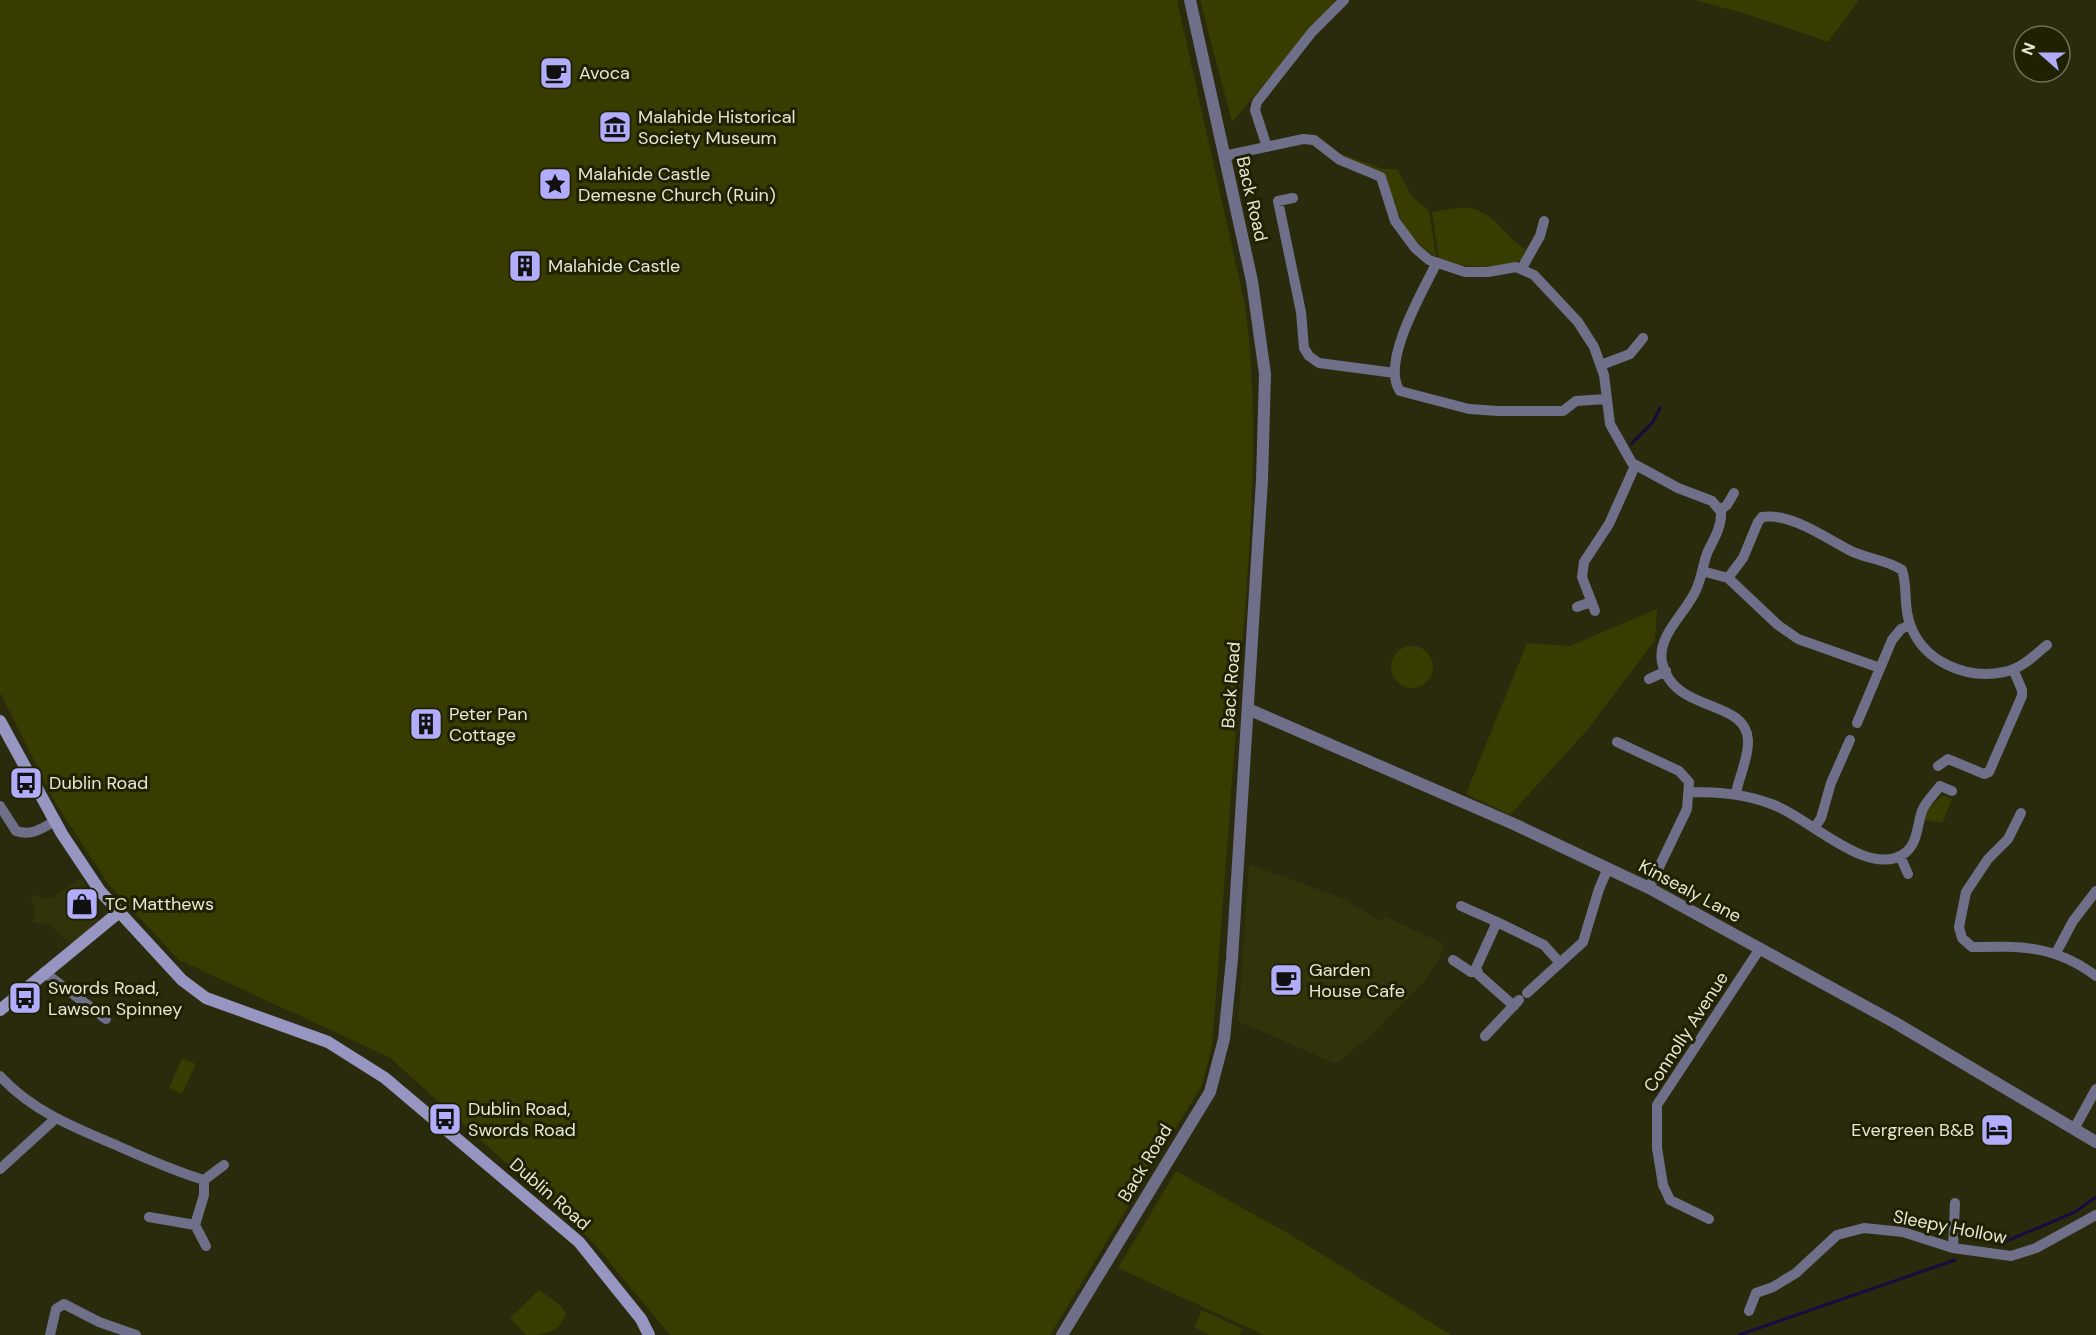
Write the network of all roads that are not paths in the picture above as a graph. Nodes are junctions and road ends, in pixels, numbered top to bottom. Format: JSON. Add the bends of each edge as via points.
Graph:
{"nodes":[{"id":1,"x":1190,"y":0,"type":"edge"},
{"id":2,"x":1344,"y":0,"type":"edge"},
{"id":3,"x":1267,"y":147,"type":"junction"},
{"id":4,"x":1224,"y":156,"type":"junction"},
{"id":5,"x":1293,"y":198,"type":"dead end"},
{"id":6,"x":1544,"y":221,"type":"dead end"},
{"id":7,"x":1436,"y":264,"type":"junction"},
{"id":8,"x":1522,"y":268,"type":"junction"},
{"id":9,"x":1644,"y":339,"type":"dead end"},
{"id":10,"x":1601,"y":365,"type":"junction"},
{"id":11,"x":1395,"y":373,"type":"junction"},
{"id":12,"x":1606,"y":399,"type":"junction"},
{"id":13,"x":1635,"y":466,"type":"junction"},
{"id":14,"x":1734,"y":493,"type":"dead end"},
{"id":15,"x":1720,"y":510,"type":"junction"},
{"id":16,"x":1702,"y":571,"type":"junction"},
{"id":17,"x":1728,"y":579,"type":"junction"},
{"id":18,"x":1577,"y":606,"type":"dead end"},
{"id":19,"x":1910,"y":625,"type":"junction"},
{"id":20,"x":2047,"y":645,"type":"dead end"},
{"id":21,"x":1880,"y":668,"type":"junction"},
{"id":22,"x":2013,"y":669,"type":"junction"},
{"id":23,"x":1665,"y":671,"type":"junction"},
{"id":24,"x":1649,"y":679,"type":"dead end"},
{"id":25,"x":1248,"y":709,"type":"junction"},
{"id":26,"x":0,"y":721,"type":"edge"},
{"id":27,"x":1857,"y":723,"type":"dead end"},
{"id":28,"x":1850,"y":740,"type":"dead end"},
{"id":29,"x":1617,"y":742,"type":"dead end"},
{"id":30,"x":1938,"y":766,"type":"dead end"},
{"id":31,"x":1952,"y":791,"type":"dead end"},
{"id":32,"x":1689,"y":792,"type":"junction"},
{"id":33,"x":1736,"y":793,"type":"junction"},
{"id":34,"x":0,"y":806,"type":"edge"},
{"id":35,"x":2021,"y":813,"type":"dead end"},
{"id":36,"x":55,"y":821,"type":"junction"},
{"id":37,"x":1815,"y":827,"type":"junction"},
{"id":38,"x":1900,"y":856,"type":"junction"},
{"id":39,"x":1608,"y":868,"type":"junction"},
{"id":40,"x":1908,"y":874,"type":"dead end"},
{"id":41,"x":1649,"y":888,"type":"junction"},
{"id":42,"x":2096,"y":891,"type":"edge"},
{"id":43,"x":1461,"y":906,"type":"dead end"},
{"id":44,"x":118,"y":913,"type":"junction"},
{"id":45,"x":1497,"y":922,"type":"junction"},
{"id":46,"x":1759,"y":950,"type":"junction"},
{"id":47,"x":2056,"y":953,"type":"junction"},
{"id":48,"x":1453,"y":960,"type":"dead end"},
{"id":49,"x":1560,"y":963,"type":"junction"},
{"id":50,"x":44,"y":972,"type":"junction"},
{"id":51,"x":1478,"y":972,"type":"junction"},
{"id":52,"x":2096,"y":976,"type":"edge"},
{"id":53,"x":1520,"y":1000,"type":"junction"},
{"id":54,"x":0,"y":1010,"type":"edge"},
{"id":55,"x":106,"y":1019,"type":"dead end"},
{"id":56,"x":1485,"y":1036,"type":"dead end"},
{"id":57,"x":0,"y":1076,"type":"edge"},
{"id":58,"x":2096,"y":1089,"type":"edge"},
{"id":59,"x":55,"y":1119,"type":"junction"},
{"id":60,"x":2074,"y":1129,"type":"junction"},
{"id":61,"x":2096,"y":1142,"type":"edge"},
{"id":62,"x":224,"y":1165,"type":"dead end"},
{"id":63,"x":0,"y":1169,"type":"edge"},
{"id":64,"x":204,"y":1180,"type":"junction"},
{"id":65,"x":1955,"y":1203,"type":"dead end"},
{"id":66,"x":2096,"y":1215,"type":"edge"},
{"id":67,"x":149,"y":1217,"type":"dead end"},
{"id":68,"x":1708,"y":1219,"type":"dead end"},
{"id":69,"x":195,"y":1225,"type":"junction"},
{"id":70,"x":206,"y":1246,"type":"dead end"},
{"id":71,"x":1953,"y":1248,"type":"junction"},
{"id":72,"x":1749,"y":1311,"type":"dead end"},
{"id":73,"x":50,"y":1335,"type":"edge"},
{"id":74,"x":136,"y":1335,"type":"edge"},
{"id":75,"x":649,"y":1335,"type":"edge"},
{"id":76,"x":1062,"y":1335,"type":"edge"}],
"edges":[{"from":1,"to":4,"type":"street","name":"Back Road"},
{"from":2,"to":3,"type":"street","via":[[1312,32],[1257,102]]},
{"from":3,"to":4,"type":"street"},
{"from":3,"to":7,"type":"street","via":[[1309,138],[1340,160],[1377,174],[1384,181],[1391,211],[1403,234]]},
{"from":4,"to":25,"type":"street","name":"Back Road","via":[[1252,281],[1265,374]]},
{"from":5,"to":11,"type":"street","via":[[1278,201],[1308,356],[1319,363]]},
{"from":6,"to":8,"type":"street"},
{"from":7,"to":8,"type":"street","via":[[1474,273]]},
{"from":7,"to":11,"type":"street","via":[[1402,335]]},
{"from":8,"to":10,"type":"street","via":[[1534,275],[1578,322]]},
{"from":9,"to":10,"type":"street","via":[[1630,354]]},
{"from":10,"to":12,"type":"street"},
{"from":11,"to":12,"type":"street","via":[[1397,387],[1404,393],[1478,410],[1563,411],[1576,401]]},
{"from":12,"to":13,"type":"street","via":[[1613,430]]},
{"from":13,"to":15,"type":"street","via":[[1712,501]]},
{"from":13,"to":18,"type":"street","via":[[1609,524],[1584,562],[1582,577],[1593,606]]},
{"from":14,"to":15,"type":"street"},
{"from":15,"to":16,"type":"street","via":[[1721,523]]},
{"from":16,"to":17,"type":"street"},
{"from":16,"to":23,"type":"street","via":[[1696,590],[1663,643]]},
{"from":17,"to":19,"type":"street","via":[[1743,558],[1762,517],[1778,517],[1902,570]]},
{"from":17,"to":21,"type":"street","via":[[1798,639]]},
{"from":19,"to":21,"type":"street","via":[[1896,633]]},
{"from":19,"to":22,"type":"street","via":[[1925,648],[1951,668],[1982,675]]},
{"from":20,"to":22,"type":"street"},
{"from":21,"to":27,"type":"street"},
{"from":22,"to":30,"type":"street","via":[[2022,696],[1989,772],[1984,774],[1948,759]]},
{"from":23,"to":24,"type":"street"},
{"from":23,"to":33,"type":"street","via":[[1698,703],[1734,714],[1741,721],[1748,740]]},
{"from":25,"to":39,"type":"street","name":"Kinsealy Lane"},
{"from":25,"to":76,"type":"street","name":"Back Road","via":[[1235,927],[1219,1067],[1210,1092]]},
{"from":26,"to":36,"type":"main road","name":"Dublin Road"},
{"from":28,"to":37,"type":"street"},
{"from":29,"to":32,"type":"street","via":[[1687,776]]},
{"from":31,"to":38,"type":"street","via":[[1941,786],[1938,789],[1923,809],[1916,837]]},
{"from":32,"to":33,"type":"street"},
{"from":32,"to":41,"type":"street","via":[[1687,809]]},
{"from":33,"to":37,"type":"street","via":[[1802,817]]},
{"from":34,"to":36,"type":"street","via":[[16,831],[25,834]]},
{"from":35,"to":47,"type":"street","via":[[2010,824],[2008,839],[1988,859],[1966,892],[1959,927],[1962,938],[1972,947],[2014,945]]},
{"from":36,"to":44,"type":"main road","name":"Dublin Road"},
{"from":37,"to":38,"type":"street","via":[[1856,853],[1884,859]]},
{"from":38,"to":40,"type":"street"},
{"from":39,"to":41,"type":"street","name":"Kinsealy Lane"},
{"from":39,"to":49,"type":"street","via":[[1583,942]]},
{"from":41,"to":46,"type":"street","name":"Kinsealy Lane"},
{"from":42,"to":47,"type":"street","via":[[2073,921]]},
{"from":43,"to":45,"type":"street"},
{"from":44,"to":50,"type":"main road"},
{"from":44,"to":75,"type":"main road","name":"Dublin Road","via":[[182,980],[206,998],[328,1042],[385,1078],[579,1242],[641,1319]]},
{"from":45,"to":49,"type":"street","via":[[1544,945]]},
{"from":45,"to":51,"type":"street","via":[[1476,968]]},
{"from":46,"to":60,"type":"street","name":"Kinsealy Lane","via":[[1894,1022]]},
{"from":46,"to":68,"type":"street","name":"Connolly Avenue","via":[[1657,1105],[1657,1148],[1663,1185],[1670,1200]]},
{"from":47,"to":52,"type":"street"},
{"from":48,"to":51,"type":"street","via":[[1471,972]]},
{"from":49,"to":53,"type":"street"},
{"from":50,"to":54,"type":"main road"},
{"from":50,"to":55,"type":"street"},
{"from":51,"to":53,"type":"street"},
{"from":53,"to":56,"type":"street"},
{"from":57,"to":59,"type":"street"},
{"from":58,"to":60,"type":"street"},
{"from":59,"to":63,"type":"street"},
{"from":59,"to":64,"type":"street","via":[[166,1168]]},
{"from":60,"to":61,"type":"street","name":"Kinsealy Lane"},
{"from":62,"to":64,"type":"street"},
{"from":64,"to":69,"type":"street"},
{"from":65,"to":71,"type":"street"},
{"from":66,"to":71,"type":"street","name":"Sleepy Hollow","via":[[2036,1248],[2011,1256]]},
{"from":67,"to":69,"type":"street"},
{"from":69,"to":70,"type":"street"},
{"from":71,"to":72,"type":"street","name":"Sleepy Hollow","via":[[1903,1232],[1864,1228],[1837,1235],[1796,1273],[1756,1293]]},
{"from":73,"to":74,"type":"street","via":[[56,1309],[64,1304]]}]}
